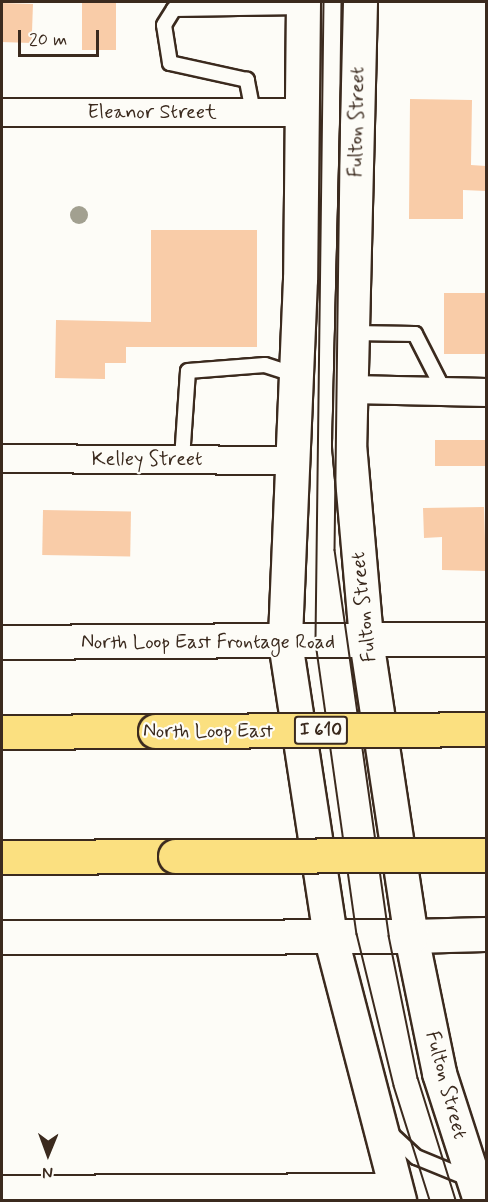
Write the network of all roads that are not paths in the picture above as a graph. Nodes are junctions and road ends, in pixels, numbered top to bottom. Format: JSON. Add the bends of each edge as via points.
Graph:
{"nodes":[{"id":1,"x":360,"y":2,"type":"edge"},
{"id":2,"x":303,"y":4,"type":"edge"},
{"id":3,"x":2,"y":112,"type":"edge"},
{"id":4,"x":253,"y":112,"type":"junction"},
{"id":5,"x":302,"y":112,"type":"junction"},
{"id":6,"x":352,"y":333,"type":"junction"},
{"id":7,"x":297,"y":376,"type":"junction"},
{"id":8,"x":351,"y":389,"type":"junction"},
{"id":9,"x":444,"y":391,"type":"junction"},
{"id":10,"x":486,"y":392,"type":"edge"},
{"id":11,"x":2,"y":458,"type":"edge"},
{"id":12,"x":182,"y":459,"type":"junction"},
{"id":13,"x":292,"y":460,"type":"junction"},
{"id":14,"x":486,"y":639,"type":"edge"},
{"id":15,"x":366,"y":640,"type":"junction"},
{"id":16,"x":2,"y":642,"type":"edge"},
{"id":17,"x":285,"y":642,"type":"junction"},
{"id":18,"x":486,"y":729,"type":"edge"},
{"id":19,"x":2,"y":732,"type":"edge"},
{"id":20,"x":486,"y":855,"type":"edge"},
{"id":21,"x":2,"y":857,"type":"edge"},
{"id":22,"x":486,"y":934,"type":"edge"},
{"id":23,"x":330,"y":935,"type":"junction"},
{"id":24,"x":411,"y":936,"type":"junction"},
{"id":25,"x":2,"y":937,"type":"edge"},
{"id":26,"x":368,"y":1096,"type":"junction"},
{"id":27,"x":2,"y":1189,"type":"edge"},
{"id":28,"x":480,"y":1189,"type":"edge"},
{"id":29,"x":396,"y":1194,"type":"edge"}],
"edges":[{"from":1,"to":6,"type":"main road","name":"Fulton Street"},
{"from":2,"to":4,"type":"lane","via":[[174,9],[164,25],[170,63],[247,80]]},
{"from":2,"to":5,"type":"main road"},
{"from":3,"to":4,"type":"street","name":"Eleanor Street"},
{"from":4,"to":5,"type":"street","name":"Eleanor Street"},
{"from":5,"to":7,"type":"main road"},
{"from":6,"to":8,"type":"main road","name":"Fulton Street"},
{"from":6,"to":9,"type":"lane","via":[[415,334]]},
{"from":7,"to":12,"type":"lane","via":[[265,365],[188,371]]},
{"from":7,"to":13,"type":"main road"},
{"from":8,"to":9,"type":"street"},
{"from":8,"to":15,"type":"main road","name":"Fulton Street","via":[[349,444]]},
{"from":9,"to":10,"type":"street"},
{"from":11,"to":12,"type":"street","name":"Kelley Street"},
{"from":12,"to":13,"type":"street","name":"Kelley Street"},
{"from":13,"to":17,"type":"main road"},
{"from":14,"to":15,"type":"main road","name":"North Loop East Frontage Road"},
{"from":15,"to":17,"type":"main road","name":"North Loop East Frontage Road"},
{"from":15,"to":24,"type":"main road","name":"Fulton Street"},
{"from":16,"to":17,"type":"main road","name":"North Loop East Frontage Road"},
{"from":17,"to":23,"type":"main road"},
{"from":18,"to":19,"type":"highway","name":"North Loop East","number":"I 610","bridge":true},
{"from":20,"to":21,"type":"highway","bridge":true},
{"from":22,"to":24,"type":"main road"},
{"from":23,"to":24,"type":"main road"},
{"from":23,"to":25,"type":"main road"},
{"from":23,"to":26,"type":"main road"},
{"from":24,"to":28,"type":"main road","name":"Fulton Street","via":[[439,1073]]},
{"from":26,"to":28,"type":"lane","via":[[390,1133],[416,1157]]},
{"from":26,"to":29,"type":"main road"},
{"from":27,"to":29,"type":"street"}]}
